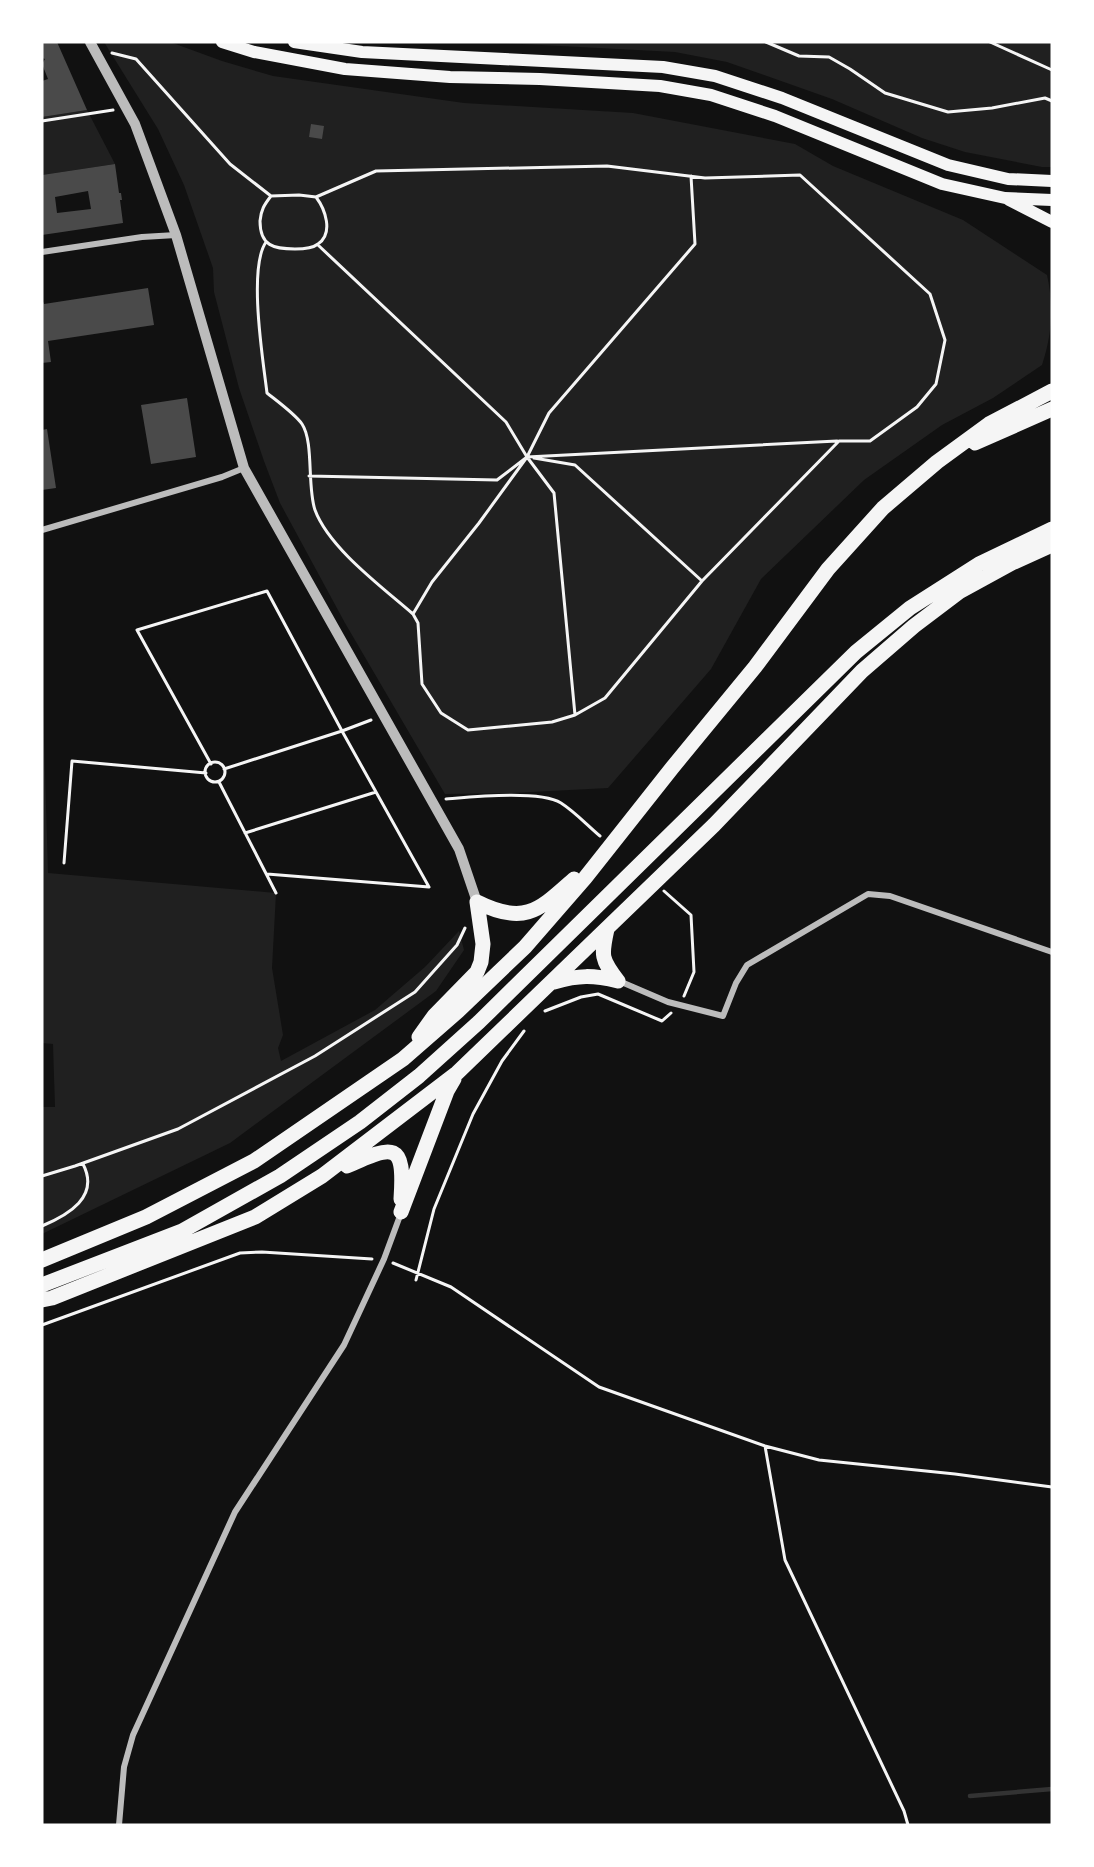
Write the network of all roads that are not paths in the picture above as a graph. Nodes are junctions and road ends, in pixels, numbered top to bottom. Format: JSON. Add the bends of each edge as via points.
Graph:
{"nodes":[{"id":1,"x":90,"y":42,"type":"edge"},
{"id":2,"x":222,"y":42,"type":"edge"},
{"id":3,"x":294,"y":42,"type":"edge"},
{"id":4,"x":322,"y":44,"type":"edge"},
{"id":5,"x":363,"y":47,"type":"edge"},
{"id":6,"x":1052,"y":181,"type":"edge"},
{"id":7,"x":1005,"y":198,"type":"junction"},
{"id":8,"x":1052,"y":200,"type":"edge"},
{"id":9,"x":1052,"y":222,"type":"edge"},
{"id":10,"x":176,"y":235,"type":"junction"},
{"id":11,"x":42,"y":252,"type":"edge"},
{"id":12,"x":1052,"y":391,"type":"edge"},
{"id":13,"x":1052,"y":409,"type":"edge"},
{"id":14,"x":937,"y":462,"type":"junction"},
{"id":15,"x":244,"y":468,"type":"junction"},
{"id":16,"x":1052,"y":529,"type":"edge"},
{"id":17,"x":42,"y":530,"type":"edge"},
{"id":18,"x":1052,"y":545,"type":"edge"},
{"id":19,"x":604,"y":853,"type":"junction"},
{"id":20,"x":477,"y":902,"type":"junction"},
{"id":21,"x":608,"y":928,"type":"junction"},
{"id":22,"x":1052,"y":952,"type":"edge"},
{"id":23,"x":618,"y":981,"type":"junction"},
{"id":24,"x":551,"y":983,"type":"junction"},
{"id":25,"x":403,"y":1059,"type":"junction"},
{"id":26,"x":458,"y":1073,"type":"junction"},
{"id":27,"x":322,"y":1176,"type":"junction"},
{"id":28,"x":401,"y":1212,"type":"junction"},
{"id":29,"x":42,"y":1260,"type":"edge"},
{"id":30,"x":42,"y":1285,"type":"edge"},
{"id":31,"x":42,"y":1299,"type":"edge"},
{"id":32,"x":119,"y":1825,"type":"edge"}],
"edges":[{"from":1,"to":10,"type":"street","via":[[135,124]]},
{"from":2,"to":7,"type":"main road","via":[[345,69],[660,86],[711,95],[775,116],[942,184]]},
{"from":3,"to":4,"type":"main road"},
{"from":4,"to":5,"type":"main road"},
{"from":5,"to":6,"type":"main road","via":[[663,67],[715,76],[782,98],[948,165],[1008,179]]},
{"from":7,"to":8,"type":"main road"},
{"from":7,"to":9,"type":"main road"},
{"from":10,"to":11,"type":"street"},
{"from":10,"to":15,"type":"street"},
{"from":12,"to":14,"type":"highway","via":[[989,424]]},
{"from":13,"to":14,"type":"highway"},
{"from":14,"to":19,"type":"highway","via":[[883,508],[828,569],[755,668]]},
{"from":15,"to":17,"type":"street"},
{"from":15,"to":20,"type":"street","via":[[459,849]]},
{"from":16,"to":30,"type":"highway","via":[[979,564],[910,608],[856,652],[479,1022],[360,1122],[280,1176],[182,1231]]},
{"from":18,"to":21,"type":"highway","via":[[959,592],[862,671]]},
{"from":19,"to":20,"type":"highway","via":[[535,911],[494,911]]},
{"from":19,"to":25,"type":"highway","via":[[525,947]]},
{"from":20,"to":25,"type":"highway","via":[[483,944],[477,972],[434,1016]]},
{"from":21,"to":23,"type":"highway","via":[[603,950],[605,963]]},
{"from":21,"to":24,"type":"highway"},
{"from":22,"to":23,"type":"street","via":[[890,896],[868,894],[747,965],[723,1016],[668,1002]]},
{"from":23,"to":24,"type":"highway","via":[[576,976]]},
{"from":24,"to":26,"type":"highway"},
{"from":25,"to":29,"type":"highway","via":[[254,1161],[146,1217]]},
{"from":26,"to":27,"type":"highway"},
{"from":26,"to":28,"type":"highway","via":[[447,1091]]},
{"from":27,"to":28,"type":"highway","via":[[388,1150],[401,1164]]},
{"from":27,"to":31,"type":"highway","via":[[255,1217]]},
{"from":28,"to":32,"type":"street","via":[[344,1345],[235,1512],[133,1736],[124,1767]]}]}
